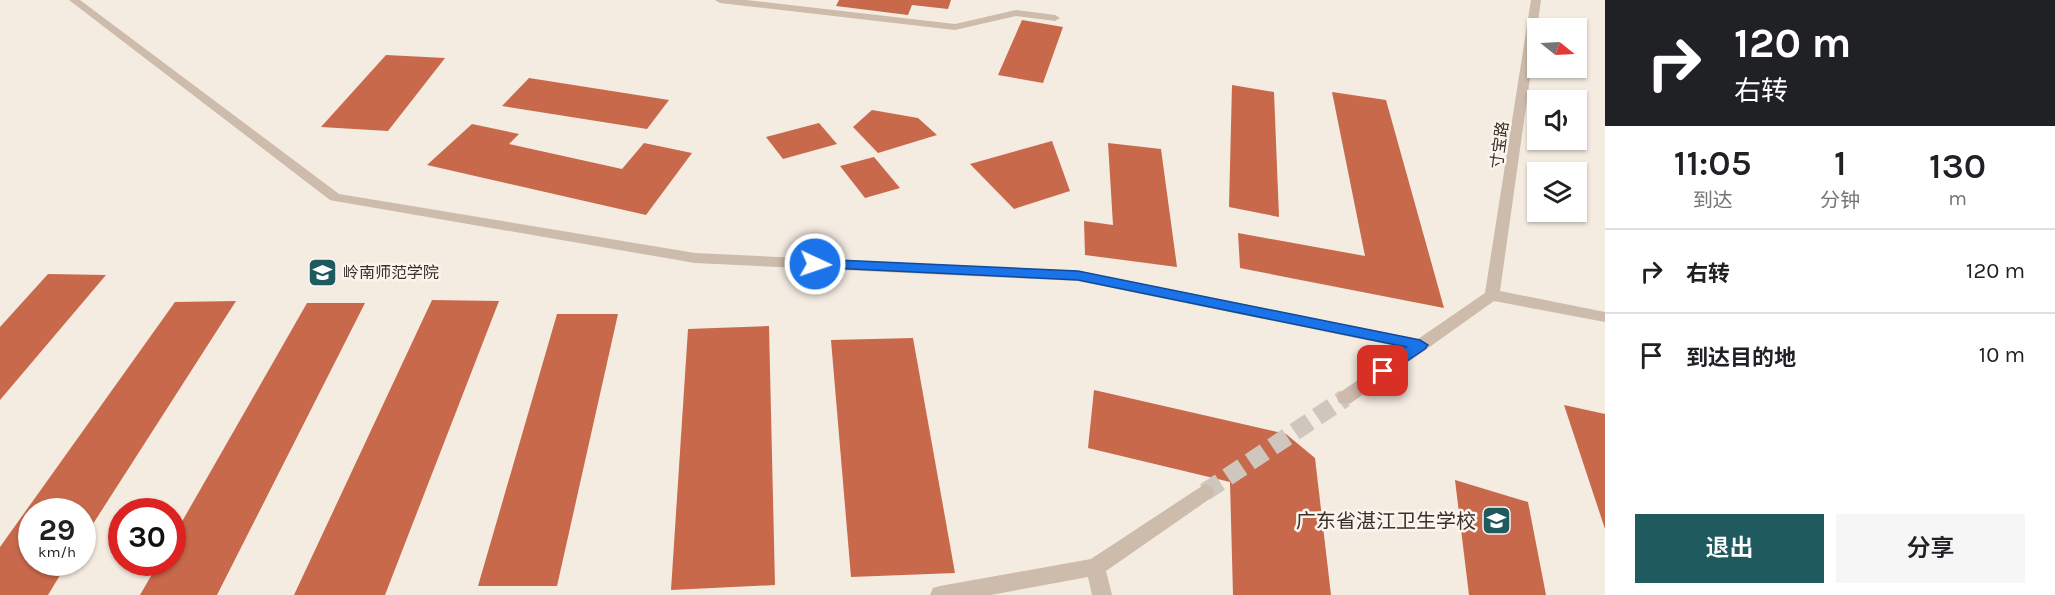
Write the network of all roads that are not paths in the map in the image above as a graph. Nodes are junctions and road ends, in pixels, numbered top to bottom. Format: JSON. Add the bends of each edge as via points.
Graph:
{"nodes":[{"id":1,"x":74,"y":0,"type":"edge"},
{"id":2,"x":720,"y":0,"type":"edge"},
{"id":3,"x":834,"y":0,"type":"edge"},
{"id":4,"x":1536,"y":0,"type":"edge"},
{"id":5,"x":829,"y":11,"type":"junction"},
{"id":6,"x":1055,"y":18,"type":"dead end"},
{"id":7,"x":1492,"y":295,"type":"junction"},
{"id":8,"x":1605,"y":317,"type":"edge"},
{"id":9,"x":1420,"y":345,"type":"junction"},
{"id":10,"x":1345,"y":398,"type":"tunnel mouth"},
{"id":11,"x":1205,"y":492,"type":"tunnel mouth"},
{"id":12,"x":1095,"y":567,"type":"junction"},
{"id":13,"x":940,"y":595,"type":"edge"},
{"id":14,"x":1102,"y":595,"type":"edge"}],
"edges":[{"from":1,"to":9,"type":"street","via":[[335,197],[695,258],[1078,276]]},
{"from":2,"to":5,"type":"street"},
{"from":3,"to":5,"type":"street"},
{"from":4,"to":7,"type":"street","name":"寸宝路"},
{"from":5,"to":6,"type":"street","via":[[955,27],[1016,13]]},
{"from":7,"to":8,"type":"street"},
{"from":7,"to":9,"type":"street"},
{"from":9,"to":10,"type":"street"},
{"from":11,"to":12,"type":"street"},
{"from":12,"to":13,"type":"street"},
{"from":12,"to":14,"type":"street"}]}
